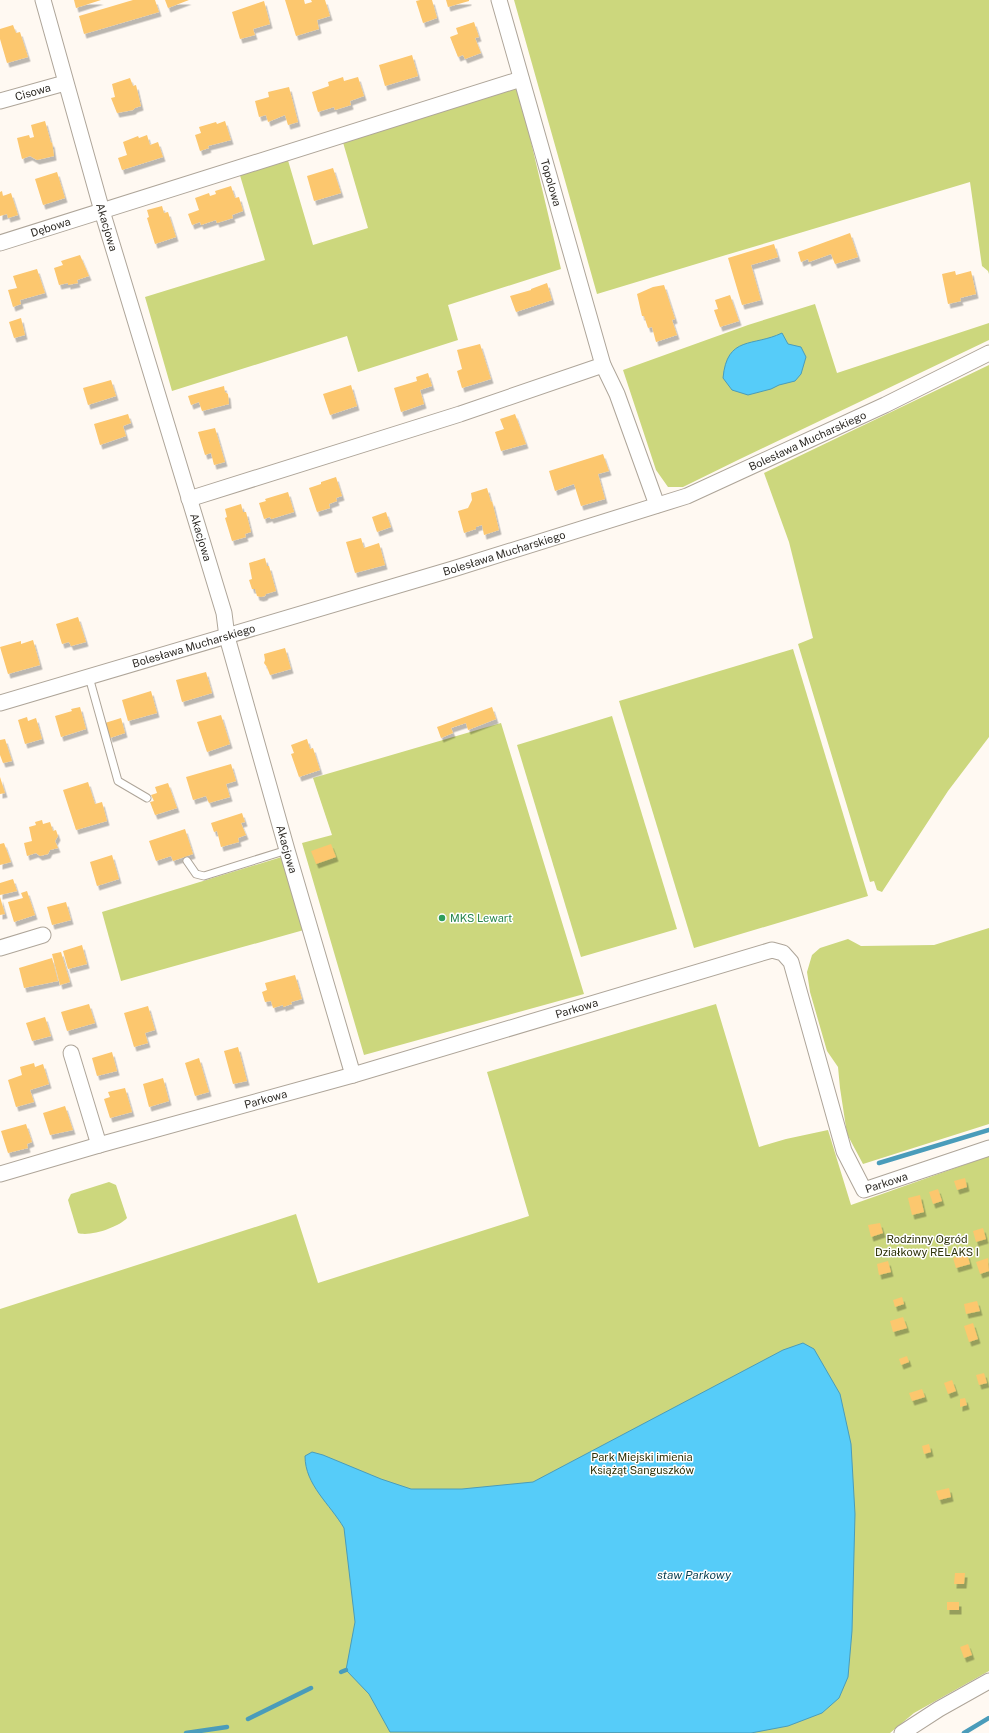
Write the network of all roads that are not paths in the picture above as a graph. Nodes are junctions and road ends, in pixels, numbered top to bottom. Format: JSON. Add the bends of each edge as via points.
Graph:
{"nodes":[{"id":1,"x":43,"y":0,"type":"edge"},
{"id":2,"x":499,"y":0,"type":"edge"},
{"id":3,"x":521,"y":79,"type":"junction"},
{"id":4,"x":65,"y":83,"type":"junction"},
{"id":5,"x":0,"y":101,"type":"edge"},
{"id":6,"x":102,"y":211,"type":"junction"},
{"id":7,"x":0,"y":243,"type":"edge"},
{"id":8,"x":989,"y":353,"type":"edge"},
{"id":9,"x":603,"y":365,"type":"junction"},
{"id":10,"x":188,"y":498,"type":"junction"},
{"id":11,"x":657,"y":505,"type":"junction"},
{"id":12,"x":227,"y":637,"type":"junction"},
{"id":13,"x":89,"y":677,"type":"junction"},
{"id":14,"x":0,"y":703,"type":"edge"},
{"id":15,"x":147,"y":798,"type":"dead end"},
{"id":16,"x":286,"y":850,"type":"junction"},
{"id":17,"x":187,"y":861,"type":"dead end"},
{"id":18,"x":43,"y":935,"type":"dead end"},
{"id":19,"x":0,"y":948,"type":"edge"},
{"id":20,"x":71,"y":1053,"type":"dead end"},
{"id":21,"x":353,"y":1075,"type":"junction"},
{"id":22,"x":99,"y":1145,"type":"junction"},
{"id":23,"x":989,"y":1148,"type":"edge"},
{"id":24,"x":0,"y":1174,"type":"edge"},
{"id":25,"x":989,"y":1681,"type":"edge"},
{"id":26,"x":902,"y":1733,"type":"edge"}],
"edges":[{"from":1,"to":4,"type":"street","name":"Akacjowa"},
{"from":2,"to":3,"type":"street","name":"Topolowa"},
{"from":3,"to":6,"type":"street","name":"Dębowa"},
{"from":3,"to":9,"type":"street","name":"Topolowa"},
{"from":4,"to":5,"type":"street","name":"Cisowa"},
{"from":4,"to":6,"type":"street","name":"Akacjowa"},
{"from":6,"to":7,"type":"street","name":"Dębowa"},
{"from":6,"to":10,"type":"street","name":"Akacjowa"},
{"from":8,"to":11,"type":"street","name":"Bolesława Mucharskiego","via":[[885,405],[687,496]]},
{"from":9,"to":10,"type":"street","via":[[460,414]]},
{"from":9,"to":11,"type":"street","name":"Topolowa","via":[[617,394]]},
{"from":10,"to":12,"type":"street","name":"Akacjowa","via":[[224,613]]},
{"from":11,"to":12,"type":"street","name":"Bolesława Mucharskiego"},
{"from":12,"to":13,"type":"street","name":"Bolesława Mucharskiego"},
{"from":12,"to":16,"type":"street","name":"Akacjowa"},
{"from":13,"to":14,"type":"street","name":"Bolesława Mucharskiego"},
{"from":13,"to":15,"type":"lane","via":[[118,781]]},
{"from":16,"to":17,"type":"lane","via":[[204,876],[196,874]]},
{"from":16,"to":21,"type":"street","name":"Akacjowa"},
{"from":18,"to":19,"type":"street"},
{"from":20,"to":22,"type":"street"},
{"from":21,"to":22,"type":"street","name":"Parkowa"},
{"from":21,"to":23,"type":"street","name":"Parkowa","via":[[772,950],[783,953],[791,962],[844,1151],[864,1190]]},
{"from":22,"to":24,"type":"street","name":"Parkowa"},
{"from":25,"to":26,"type":"street"}]}
